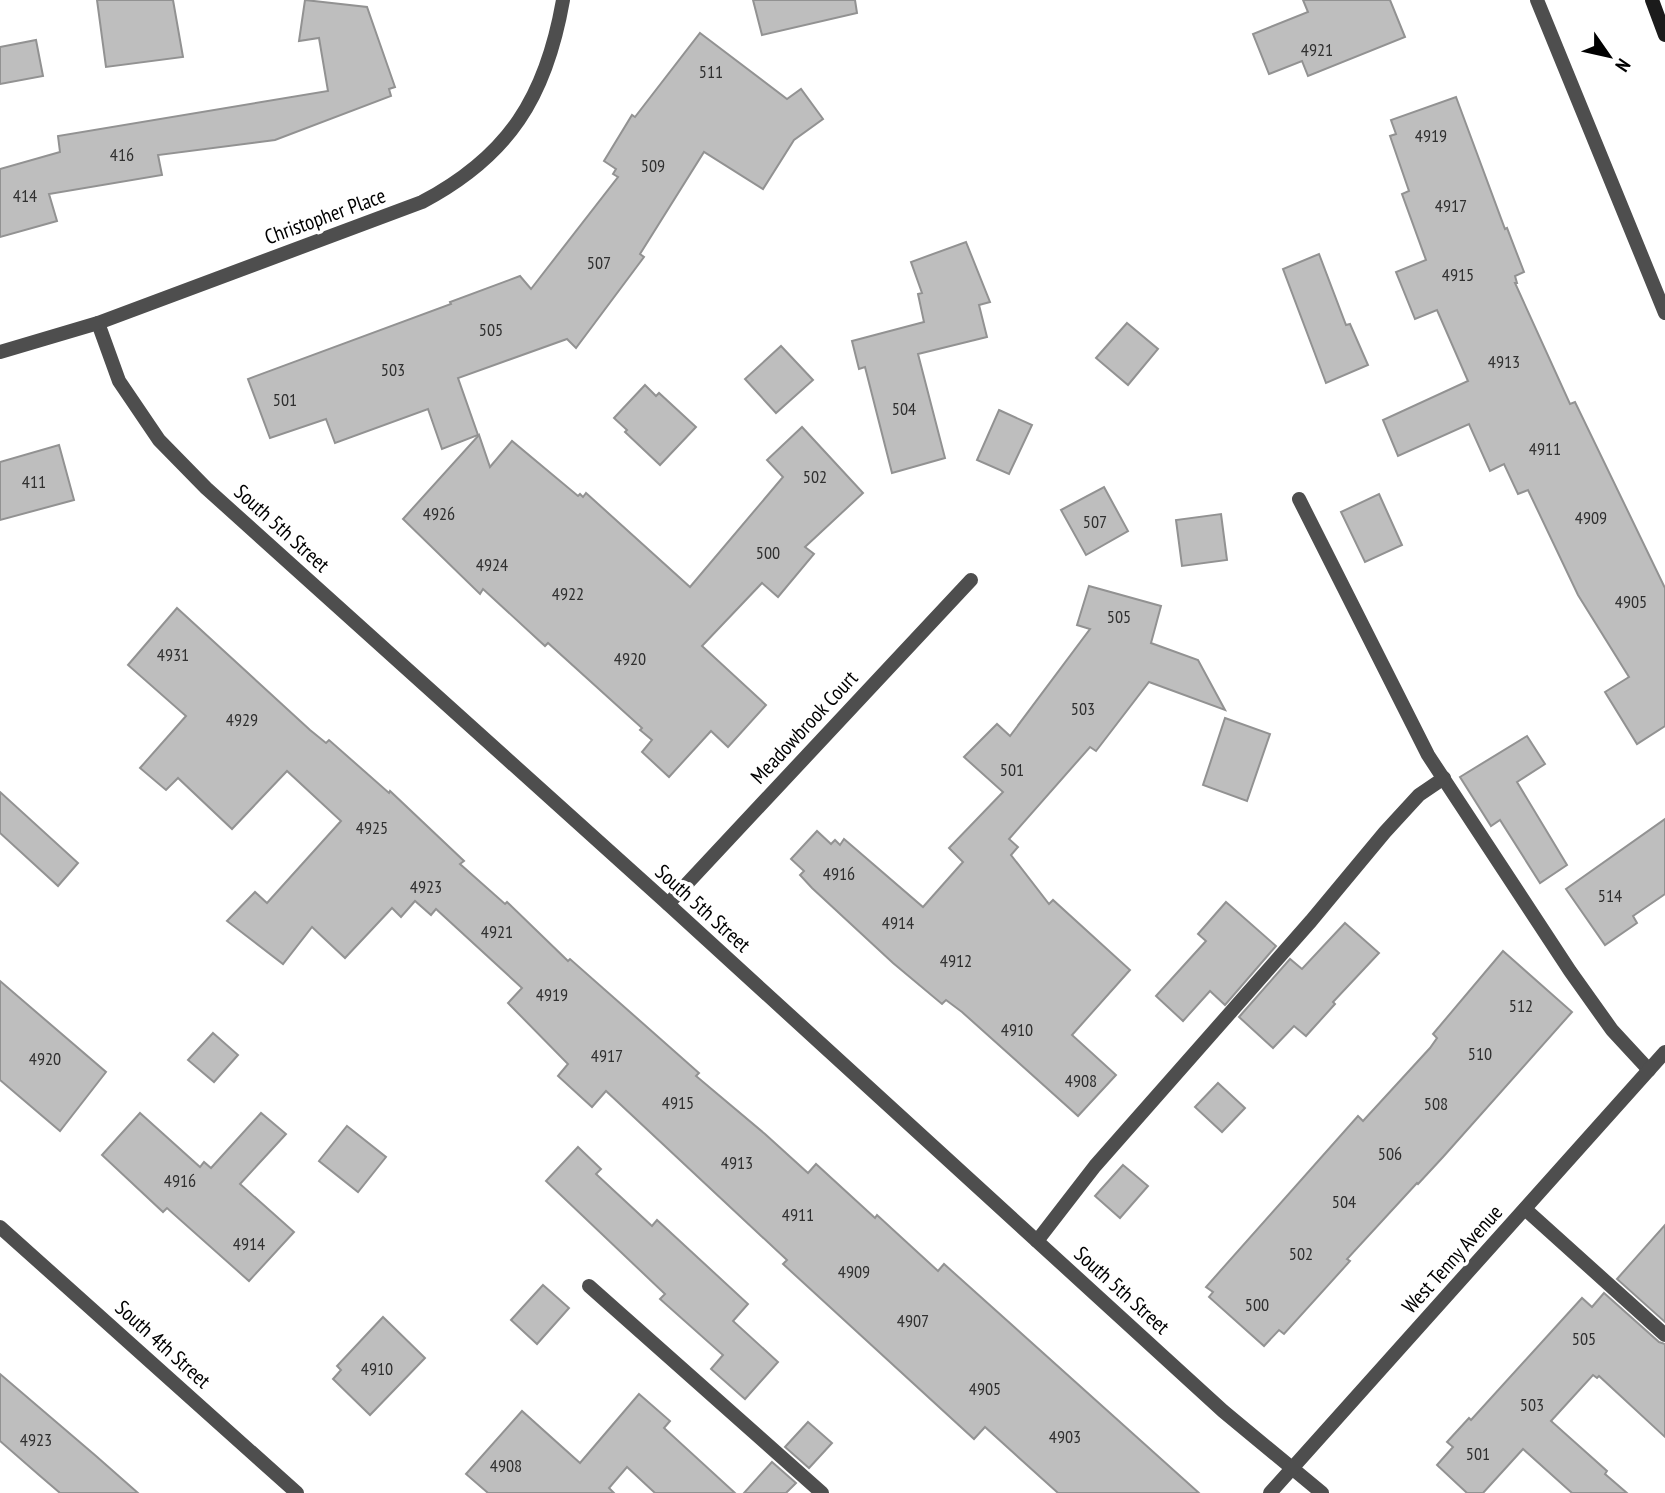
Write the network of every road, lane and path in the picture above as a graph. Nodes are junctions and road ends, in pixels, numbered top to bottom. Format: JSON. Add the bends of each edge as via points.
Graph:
{"nodes":[{"id":1,"x":563,"y":0,"type":"edge"},
{"id":2,"x":1537,"y":0,"type":"edge"},
{"id":3,"x":1652,"y":0,"type":"edge"},
{"id":4,"x":1665,"y":35,"type":"edge"},
{"id":5,"x":1665,"y":313,"type":"edge"},
{"id":6,"x":98,"y":323,"type":"junction"},
{"id":7,"x":0,"y":352,"type":"edge"},
{"id":8,"x":1299,"y":499,"type":"dead end"},
{"id":9,"x":971,"y":580,"type":"dead end"},
{"id":10,"x":1444,"y":778,"type":"junction"},
{"id":11,"x":668,"y":904,"type":"junction"},
{"id":12,"x":1665,"y":1052,"type":"edge"},
{"id":13,"x":1649,"y":1070,"type":"junction"},
{"id":14,"x":1525,"y":1209,"type":"junction"},
{"id":15,"x":0,"y":1227,"type":"edge"},
{"id":16,"x":1037,"y":1241,"type":"junction"},
{"id":17,"x":589,"y":1286,"type":"dead end"},
{"id":18,"x":1665,"y":1335,"type":"edge"},
{"id":19,"x":1293,"y":1468,"type":"junction"},
{"id":20,"x":297,"y":1493,"type":"edge"},
{"id":21,"x":822,"y":1493,"type":"edge"},
{"id":22,"x":1270,"y":1493,"type":"edge"},
{"id":23,"x":1322,"y":1493,"type":"edge"}],
"edges":[{"from":1,"to":6,"type":"street","name":"Christopher Place","via":[[542,78],[527,110],[481,164],[453,185],[422,202]]},
{"from":2,"to":5,"type":"street"},
{"from":3,"to":4,"type":"main road"},
{"from":6,"to":7,"type":"street","name":"Christopher Place"},
{"from":6,"to":11,"type":"street","name":"South 5th Street","via":[[119,381],[159,440],[216,497]]},
{"from":8,"to":10,"type":"street"},
{"from":9,"to":11,"type":"street","name":"Meadowbrook Court"},
{"from":10,"to":13,"type":"street","via":[[1577,981],[1612,1030]]},
{"from":10,"to":16,"type":"street","via":[[1419,795],[1385,832],[1095,1166]]},
{"from":11,"to":16,"type":"street","name":"South 5th Street"},
{"from":12,"to":13,"type":"street","name":"West Tenny Avenue"},
{"from":13,"to":14,"type":"street","name":"West Tenny Avenue"},
{"from":14,"to":18,"type":"street"},
{"from":14,"to":19,"type":"street","name":"West Tenny Avenue"},
{"from":15,"to":20,"type":"street","name":"South 4th Street"},
{"from":16,"to":19,"type":"street","name":"South 5th Street","via":[[1223,1411]]},
{"from":17,"to":21,"type":"street"},
{"from":19,"to":22,"type":"street","name":"West Tenny Avenue"},
{"from":19,"to":23,"type":"street","name":"South 5th Street"}]}
